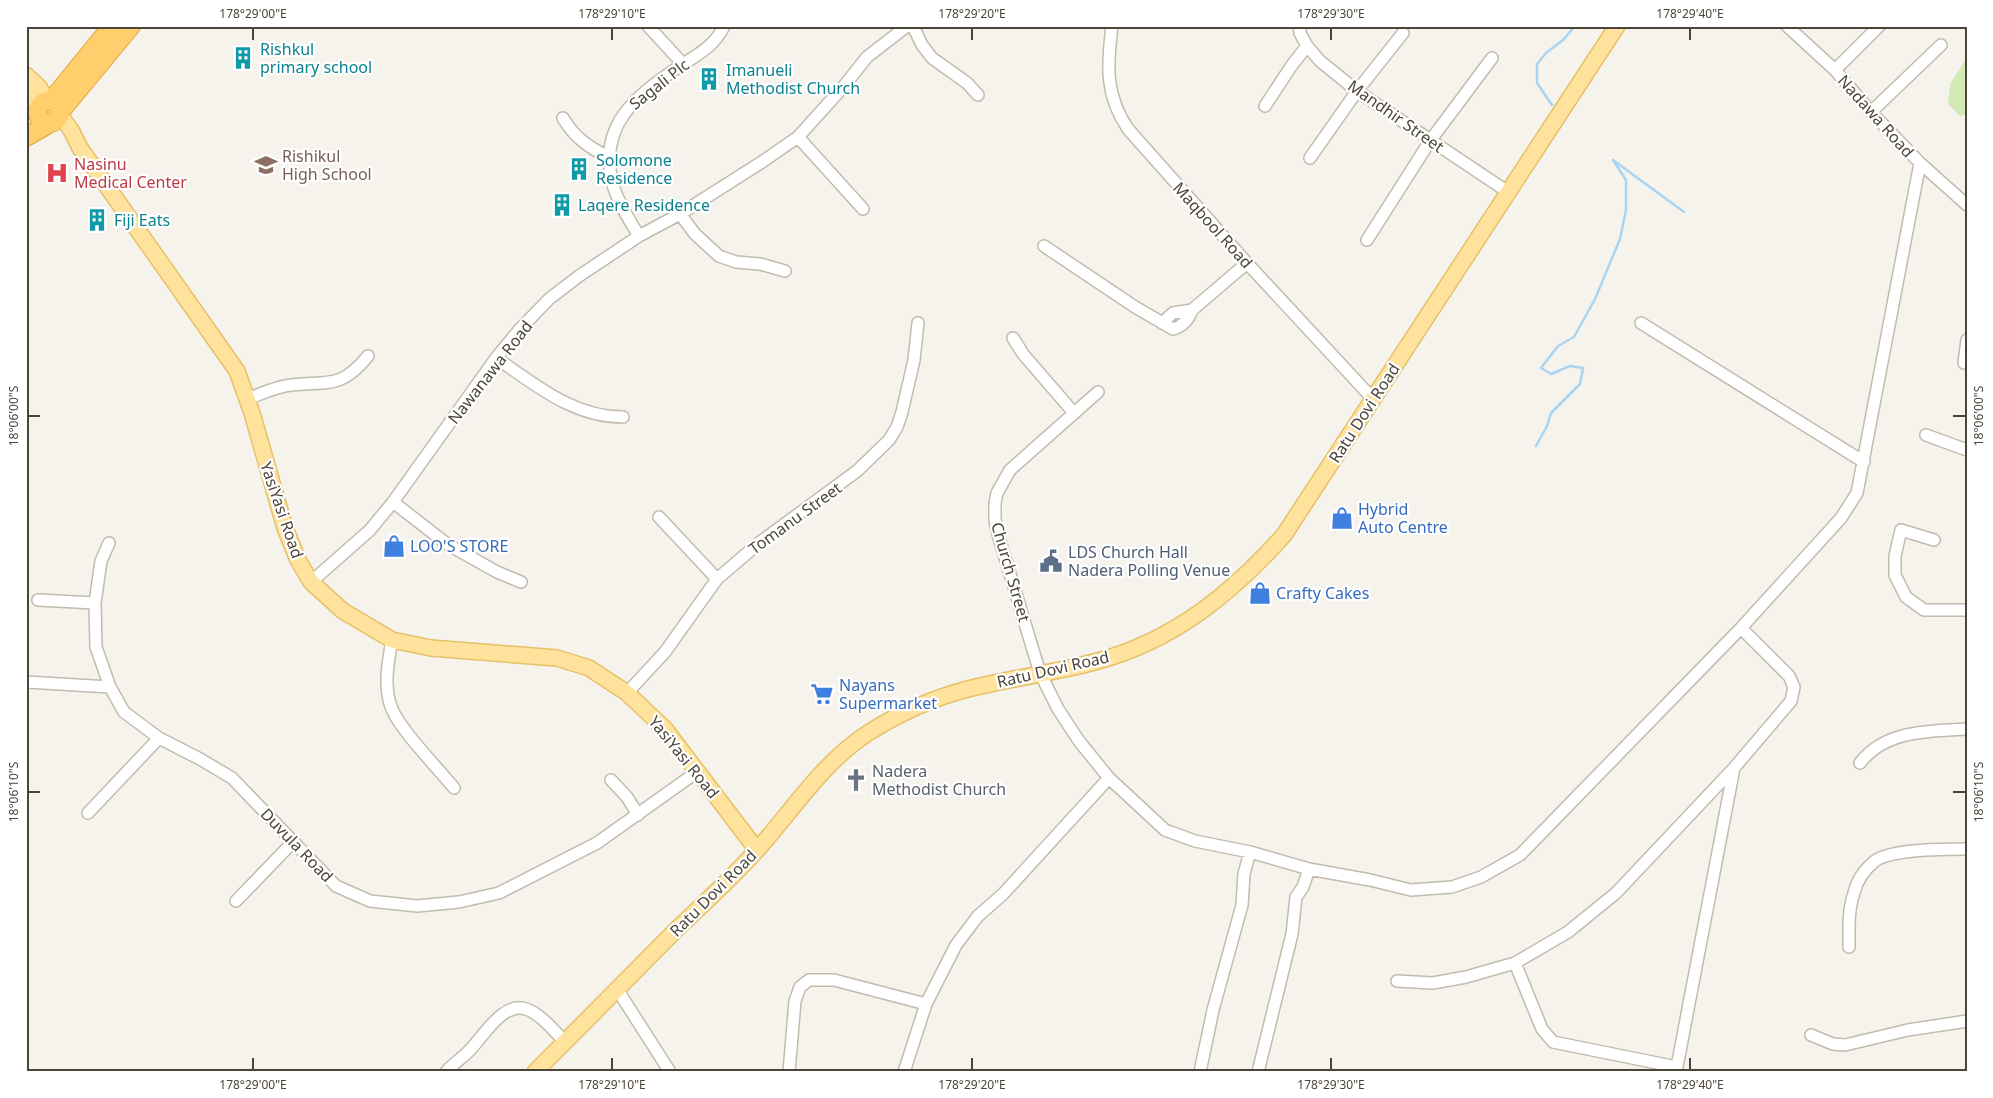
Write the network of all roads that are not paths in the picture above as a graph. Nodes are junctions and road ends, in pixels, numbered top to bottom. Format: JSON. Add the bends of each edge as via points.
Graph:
{"nodes":[{"id":1,"x":112,"y":26,"type":"edge"},
{"id":2,"x":131,"y":26,"type":"edge"},
{"id":3,"x":648,"y":26,"type":"edge"},
{"id":4,"x":724,"y":26,"type":"edge"},
{"id":5,"x":907,"y":26,"type":"edge"},
{"id":6,"x":913,"y":26,"type":"edge"},
{"id":7,"x":1112,"y":26,"type":"edge"},
{"id":8,"x":1298,"y":26,"type":"edge"},
{"id":9,"x":1617,"y":26,"type":"edge"},
{"id":10,"x":1787,"y":26,"type":"edge"},
{"id":11,"x":1879,"y":26,"type":"edge"},
{"id":12,"x":1402,"y":33,"type":"dead end"},
{"id":13,"x":1940,"y":45,"type":"dead end"},
{"id":14,"x":1307,"y":46,"type":"junction"},
{"id":15,"x":1492,"y":58,"type":"dead end"},
{"id":16,"x":683,"y":64,"type":"junction"},
{"id":17,"x":1835,"y":70,"type":"junction"},
{"id":18,"x":26,"y":75,"type":"edge"},
{"id":19,"x":26,"y":86,"type":"edge"},
{"id":20,"x":1357,"y":91,"type":"junction"},
{"id":21,"x":978,"y":95,"type":"dead end"},
{"id":22,"x":1265,"y":106,"type":"dead end"},
{"id":23,"x":50,"y":111,"type":"junction"},
{"id":24,"x":1871,"y":112,"type":"junction"},
{"id":25,"x":563,"y":118,"type":"dead end"},
{"id":26,"x":26,"y":124,"type":"edge"},
{"id":27,"x":26,"y":137,"type":"edge"},
{"id":28,"x":798,"y":137,"type":"junction"},
{"id":29,"x":1430,"y":141,"type":"junction"},
{"id":30,"x":609,"y":157,"type":"junction"},
{"id":31,"x":1310,"y":158,"type":"dead end"},
{"id":32,"x":1920,"y":163,"type":"junction"},
{"id":33,"x":1508,"y":192,"type":"junction"},
{"id":34,"x":1965,"y":200,"type":"edge"},
{"id":35,"x":863,"y":209,"type":"dead end"},
{"id":36,"x":680,"y":214,"type":"junction"},
{"id":37,"x":639,"y":236,"type":"junction"},
{"id":38,"x":1368,"y":240,"type":"dead end"},
{"id":39,"x":1044,"y":246,"type":"dead end"},
{"id":40,"x":1247,"y":263,"type":"junction"},
{"id":41,"x":785,"y":270,"type":"dead end"},
{"id":42,"x":918,"y":323,"type":"dead end"},
{"id":43,"x":1641,"y":323,"type":"dead end"},
{"id":44,"x":1013,"y":338,"type":"dead end"},
{"id":45,"x":1967,"y":340,"type":"edge"},
{"id":46,"x":368,"y":356,"type":"dead end"},
{"id":47,"x":496,"y":358,"type":"junction"},
{"id":48,"x":1964,"y":363,"type":"dead end"},
{"id":49,"x":1098,"y":392,"type":"dead end"},
{"id":50,"x":1373,"y":399,"type":"junction"},
{"id":51,"x":247,"y":400,"type":"junction"},
{"id":52,"x":1074,"y":413,"type":"junction"},
{"id":53,"x":624,"y":417,"type":"dead end"},
{"id":54,"x":1926,"y":435,"type":"dead end"},
{"id":55,"x":1967,"y":450,"type":"edge"},
{"id":56,"x":1864,"y":462,"type":"junction"},
{"id":57,"x":393,"y":502,"type":"junction"},
{"id":58,"x":659,"y":517,"type":"dead end"},
{"id":59,"x":1934,"y":540,"type":"dead end"},
{"id":60,"x":108,"y":543,"type":"dead end"},
{"id":61,"x":717,"y":579,"type":"junction"},
{"id":62,"x":312,"y":582,"type":"junction"},
{"id":63,"x":521,"y":582,"type":"dead end"},
{"id":64,"x":38,"y":600,"type":"dead end"},
{"id":65,"x":95,"y":603,"type":"junction"},
{"id":66,"x":1967,"y":610,"type":"edge"},
{"id":67,"x":1741,"y":628,"type":"junction"},
{"id":68,"x":392,"y":640,"type":"junction"},
{"id":69,"x":1040,"y":673,"type":"junction"},
{"id":70,"x":26,"y":682,"type":"edge"},
{"id":71,"x":110,"y":687,"type":"junction"},
{"id":72,"x":628,"y":693,"type":"junction"},
{"id":73,"x":1967,"y":728,"type":"edge"},
{"id":74,"x":159,"y":738,"type":"junction"},
{"id":75,"x":1860,"y":763,"type":"dead end"},
{"id":76,"x":1734,"y":768,"type":"junction"},
{"id":77,"x":697,"y":772,"type":"junction"},
{"id":78,"x":1109,"y":778,"type":"junction"},
{"id":79,"x":611,"y":780,"type":"dead end"},
{"id":80,"x":454,"y":788,"type":"dead end"},
{"id":81,"x":88,"y":813,"type":"dead end"},
{"id":82,"x":638,"y":815,"type":"junction"},
{"id":83,"x":293,"y":842,"type":"junction"},
{"id":84,"x":1967,"y":848,"type":"edge"},
{"id":85,"x":757,"y":850,"type":"junction"},
{"id":86,"x":1250,"y":852,"type":"junction"},
{"id":87,"x":1309,"y":869,"type":"junction"},
{"id":88,"x":236,"y":901,"type":"dead end"},
{"id":89,"x":1849,"y":947,"type":"dead end"},
{"id":90,"x":1515,"y":964,"type":"junction"},
{"id":91,"x":1397,"y":981,"type":"dead end"},
{"id":92,"x":617,"y":989,"type":"junction"},
{"id":93,"x":926,"y":1004,"type":"junction"},
{"id":94,"x":1967,"y":1020,"type":"edge"},
{"id":95,"x":1811,"y":1035,"type":"dead end"},
{"id":96,"x":565,"y":1042,"type":"junction"},
{"id":97,"x":1676,"y":1069,"type":"edge"},
{"id":98,"x":446,"y":1072,"type":"edge"},
{"id":99,"x":535,"y":1072,"type":"edge"},
{"id":100,"x":670,"y":1072,"type":"edge"},
{"id":101,"x":789,"y":1072,"type":"edge"},
{"id":102,"x":904,"y":1072,"type":"edge"},
{"id":103,"x":1200,"y":1072,"type":"edge"},
{"id":104,"x":1258,"y":1072,"type":"edge"}],
"edges":[{"from":1,"to":23,"type":"highway"},
{"from":2,"to":23,"type":"highway"},
{"from":3,"to":16,"type":"street"},
{"from":4,"to":16,"type":"street","name":"Sagali Plc","via":[[714,43]]},
{"from":5,"to":28,"type":"street","name":"Nawanawa Road","via":[[867,58]]},
{"from":6,"to":21,"type":"street","via":[[932,58]]},
{"from":7,"to":40,"type":"street","name":"Maqbool Road","via":[[1108,73],[1118,114],[1128,130]]},
{"from":8,"to":14,"type":"street","name":"Mandhir Street"},
{"from":9,"to":33,"type":"main road","name":"Ratu Dovi Road"},
{"from":10,"to":17,"type":"street","name":"Nadawa Road"},
{"from":11,"to":17,"type":"street"},
{"from":12,"to":20,"type":"street"},
{"from":13,"to":24,"type":"street"},
{"from":14,"to":20,"type":"street","name":"Mandhir Street"},
{"from":14,"to":22,"type":"street"},
{"from":15,"to":29,"type":"street"},
{"from":16,"to":30,"type":"street","name":"Sagali Plc","via":[[636,98],[626,110],[612,139]]},
{"from":17,"to":24,"type":"street","name":"Nadawa Road"},
{"from":18,"to":23,"type":"main road","via":[[39,87]]},
{"from":19,"to":23,"type":"main road","via":[[29,94]]},
{"from":20,"to":29,"type":"street","name":"Mandhir Street"},
{"from":20,"to":31,"type":"street"},
{"from":23,"to":26,"type":"highway"},
{"from":23,"to":27,"type":"highway"},
{"from":23,"to":51,"type":"main road","name":"YasiYasi Road","via":[[71,130],[80,148],[237,371]]},
{"from":24,"to":32,"type":"street","name":"Nadawa Road"},
{"from":25,"to":30,"type":"street","via":[[579,140]]},
{"from":28,"to":35,"type":"street"},
{"from":28,"to":36,"type":"street","name":"Nawanawa Road"},
{"from":29,"to":33,"type":"street","name":"Mandhir Street"},
{"from":29,"to":38,"type":"street"},
{"from":30,"to":37,"type":"street","name":"Sagali Plc","via":[[613,186]]},
{"from":32,"to":34,"type":"street","name":"Nadawa Road"},
{"from":32,"to":56,"type":"street","name":"Church Street"},
{"from":33,"to":50,"type":"main road","name":"Ratu Dovi Road"},
{"from":36,"to":37,"type":"street","name":"Nawanawa Road"},
{"from":36,"to":41,"type":"street","via":[[695,234],[719,256]]},
{"from":37,"to":47,"type":"street","name":"Nawanawa Road","via":[[549,299]]},
{"from":39,"to":40,"type":"street","via":[[1170,328],[1176,328],[1188,318],[1192,310]]},
{"from":40,"to":50,"type":"street","name":"Maqbool Road"},
{"from":42,"to":61,"type":"street","name":"Tomanu Street","via":[[914,360],[902,412],[888,440],[857,471]]},
{"from":43,"to":56,"type":"street"},
{"from":44,"to":52,"type":"street"},
{"from":45,"to":48,"type":"street"},
{"from":46,"to":51,"type":"street","via":[[348,377],[327,383],[291,385]]},
{"from":47,"to":53,"type":"street","via":[[571,407],[606,417]]},
{"from":47,"to":57,"type":"street","name":"Nawanawa Road"},
{"from":49,"to":52,"type":"street","name":"Church Street"},
{"from":50,"to":69,"type":"main road","name":"Ratu Dovi Road","via":[[1284,535],[1222,597],[1192,619],[1144,644],[1099,661]]},
{"from":51,"to":62,"type":"main road","name":"YasiYasi Road","via":[[285,528],[298,560]]},
{"from":52,"to":69,"type":"street","name":"Church Street","via":[[1010,470],[995,503],[997,532]]},
{"from":54,"to":55,"type":"street"},
{"from":56,"to":67,"type":"street","name":"Church Street","via":[[1858,493],[1840,518]]},
{"from":57,"to":62,"type":"street","name":"Nawanawa Road","via":[[364,535]]},
{"from":57,"to":63,"type":"street","via":[[446,544]]},
{"from":58,"to":61,"type":"street"},
{"from":59,"to":66,"type":"street","via":[[1900,530],[1895,575],[1906,598],[1924,610]]},
{"from":60,"to":65,"type":"street","name":"Duvula Road","via":[[101,561]]},
{"from":61,"to":72,"type":"street","name":"Tomanu Street","via":[[665,652]]},
{"from":62,"to":68,"type":"main road","name":"YasiYasi Road","via":[[343,611]]},
{"from":64,"to":65,"type":"street"},
{"from":65,"to":71,"type":"street","name":"Duvula Road","via":[[96,647]]},
{"from":67,"to":76,"type":"street","via":[[1789,676],[1794,687],[1791,701]]},
{"from":67,"to":87,"type":"street","name":"Church Street","via":[[1520,855],[1481,877],[1452,887],[1411,890]]},
{"from":68,"to":72,"type":"main road","name":"YasiYasi Road","via":[[431,648],[557,658],[589,668]]},
{"from":68,"to":80,"type":"street","via":[[388,664],[392,709]]},
{"from":69,"to":78,"type":"street","name":"Church Street","via":[[1079,741]]},
{"from":69,"to":85,"type":"main road","name":"Ratu Dovi Road","via":[[966,689],[916,707],[868,734],[818,776]]},
{"from":70,"to":71,"type":"street"},
{"from":71,"to":74,"type":"street","name":"Duvula Road","via":[[124,712]]},
{"from":72,"to":77,"type":"main road","name":"YasiYasi Road","via":[[665,728]]},
{"from":73,"to":75,"type":"street","via":[[1912,733],[1889,740],[1869,752]]},
{"from":74,"to":81,"type":"street"},
{"from":74,"to":83,"type":"street","name":"Duvula Road","via":[[232,778]]},
{"from":76,"to":90,"type":"street","via":[[1616,893],[1568,932]]},
{"from":76,"to":97,"type":"street"},
{"from":77,"to":82,"type":"street","name":"Duvula Road"},
{"from":77,"to":85,"type":"main road","name":"YasiYasi Road"},
{"from":78,"to":86,"type":"street","name":"Church Street","via":[[1165,830]]},
{"from":78,"to":93,"type":"street","via":[[1003,894],[978,916],[956,945]]},
{"from":79,"to":82,"type":"street"},
{"from":82,"to":83,"type":"street","name":"Duvula Road","via":[[598,843],[499,893],[459,902],[417,906],[370,901],[336,886]]},
{"from":83,"to":88,"type":"street"},
{"from":84,"to":89,"type":"street","via":[[1909,851],[1876,860],[1863,873],[1854,892]]},
{"from":85,"to":92,"type":"main road","name":"Ratu Dovi Road"},
{"from":86,"to":87,"type":"street","name":"Church Street"},
{"from":86,"to":103,"type":"street","via":[[1244,874],[1242,905],[1213,1010]]},
{"from":87,"to":104,"type":"street","via":[[1296,897],[1292,934]]},
{"from":90,"to":91,"type":"street","via":[[1434,983]]},
{"from":90,"to":97,"type":"street","via":[[1542,1029],[1554,1042]]},
{"from":92,"to":96,"type":"main road","name":"Ratu Dovi Road"},
{"from":92,"to":100,"type":"street"},
{"from":93,"to":101,"type":"street","via":[[834,980],[809,980],[800,987],[795,1001]]},
{"from":93,"to":102,"type":"street"},
{"from":94,"to":95,"type":"street","via":[[1845,1045]]},
{"from":96,"to":98,"type":"street","via":[[526,1009],[508,1010]]},
{"from":96,"to":99,"type":"main road","name":"Ratu Dovi Road"}]}
